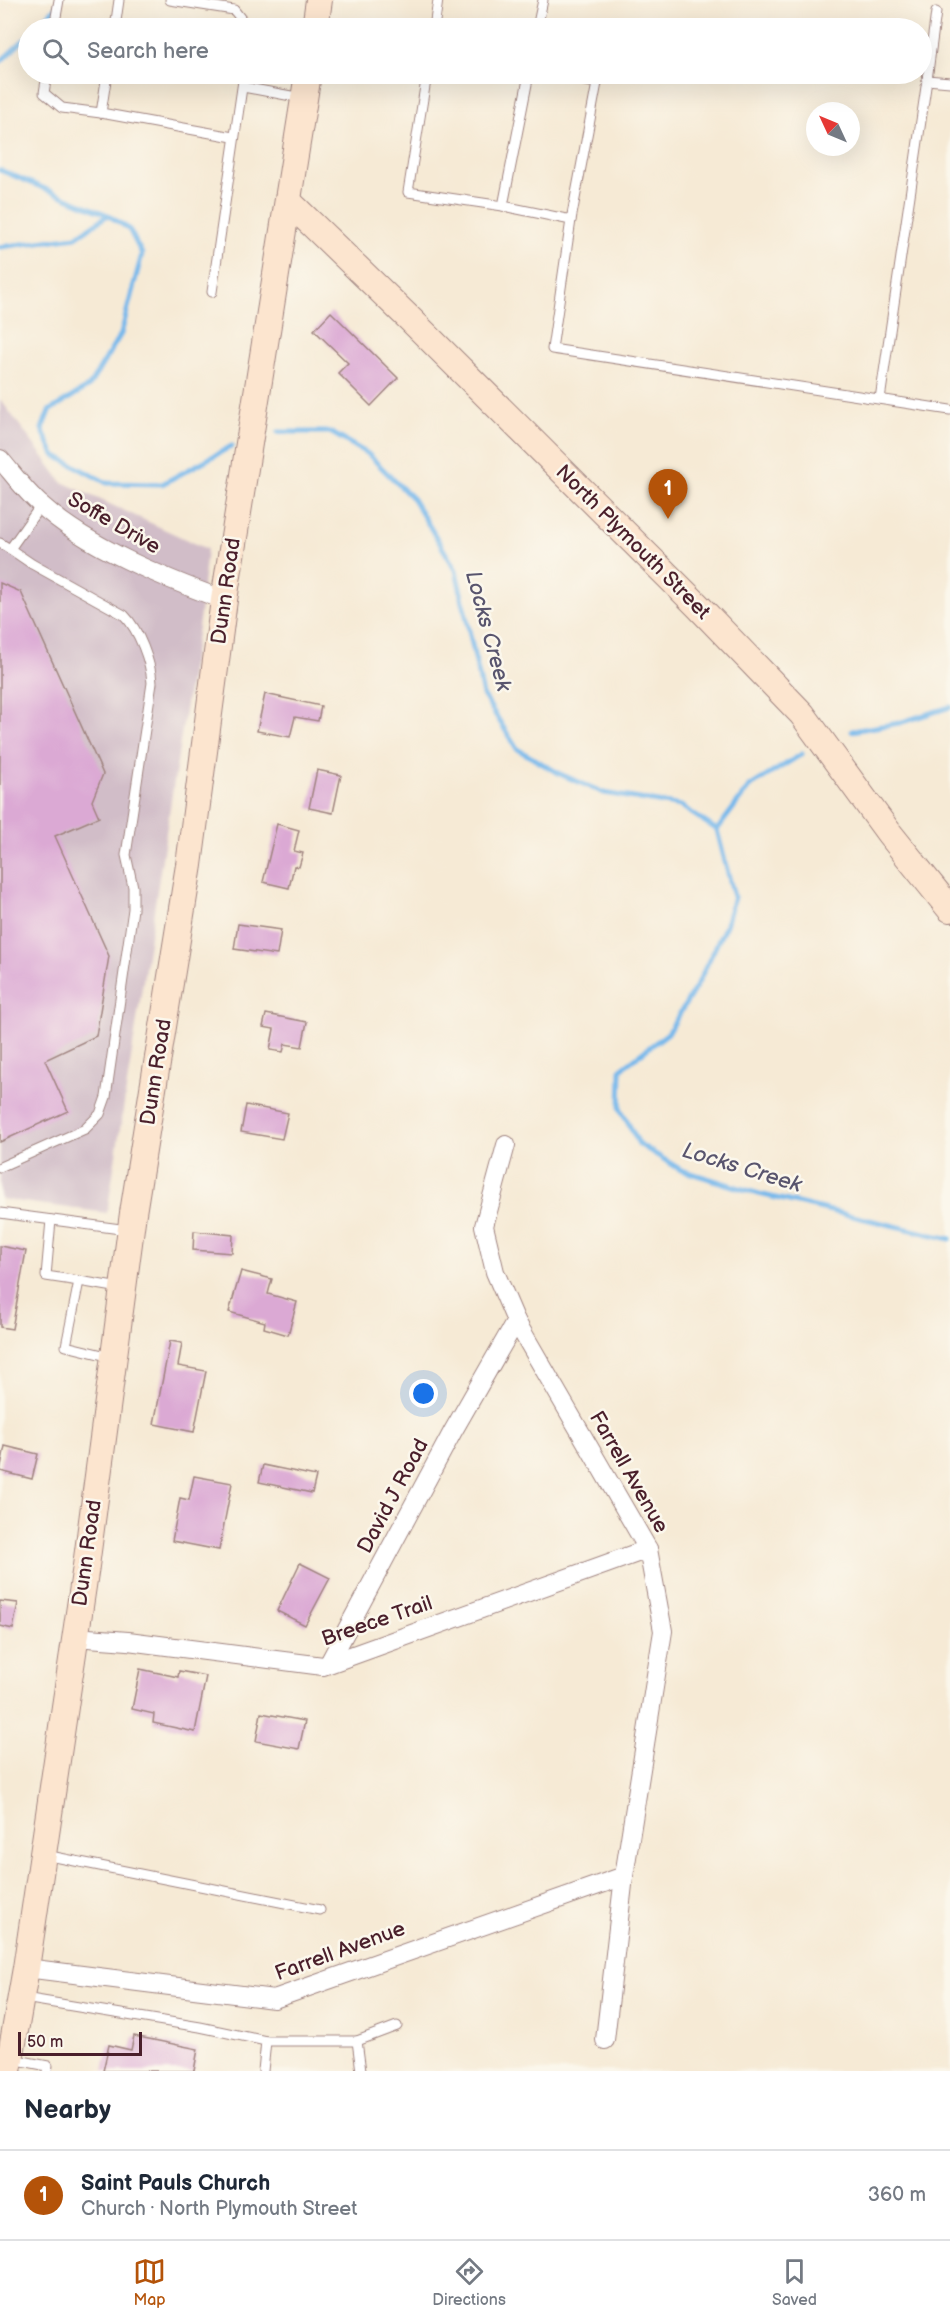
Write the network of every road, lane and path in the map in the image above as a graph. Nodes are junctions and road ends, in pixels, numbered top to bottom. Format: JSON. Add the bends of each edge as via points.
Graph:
{"nodes":[{"id":1,"x":59,"y":0,"type":"edge"},
{"id":2,"x":119,"y":0,"type":"edge"},
{"id":3,"x":170,"y":0,"type":"edge"},
{"id":4,"x":319,"y":0,"type":"edge"},
{"id":5,"x":438,"y":0,"type":"edge"},
{"id":6,"x":543,"y":0,"type":"edge"},
{"id":7,"x":936,"y":12,"type":"dead end"},
{"id":8,"x":56,"y":18,"type":"edge"},
{"id":9,"x":116,"y":18,"type":"edge"},
{"id":10,"x":240,"y":18,"type":"edge"},
{"id":11,"x":316,"y":18,"type":"edge"},
{"id":12,"x":435,"y":18,"type":"edge"},
{"id":13,"x":539,"y":18,"type":"edge"},
{"id":14,"x":932,"y":42,"type":"edge"},
{"id":15,"x":932,"y":80,"type":"edge"},
{"id":16,"x":950,"y":82,"type":"edge"},
{"id":17,"x":45,"y":84,"type":"edge"},
{"id":18,"x":105,"y":84,"type":"edge"},
{"id":19,"x":243,"y":84,"type":"edge"},
{"id":20,"x":425,"y":84,"type":"edge"},
{"id":21,"x":527,"y":84,"type":"edge"},
{"id":22,"x":597,"y":84,"type":"edge"},
{"id":23,"x":926,"y":84,"type":"edge"},
{"id":24,"x":306,"y":86,"type":"edge"},
{"id":25,"x":243,"y":87,"type":"junction"},
{"id":26,"x":101,"y":113,"type":"junction"},
{"id":27,"x":233,"y":137,"type":"junction"},
{"id":28,"x":288,"y":201,"type":"junction"},
{"id":29,"x":503,"y":206,"type":"junction"},
{"id":30,"x":571,"y":220,"type":"junction"},
{"id":31,"x":212,"y":292,"type":"dead end"},
{"id":32,"x":880,"y":399,"type":"junction"},
{"id":33,"x":950,"y":410,"type":"edge"},
{"id":34,"x":0,"y":459,"type":"edge"},
{"id":35,"x":41,"y":505,"type":"junction"},
{"id":36,"x":0,"y":543,"type":"edge"},
{"id":37,"x":10,"y":549,"type":"junction"},
{"id":38,"x":224,"y":600,"type":"junction"},
{"id":39,"x":950,"y":909,"type":"edge"},
{"id":40,"x":506,"y":1144,"type":"dead end"},
{"id":41,"x":0,"y":1167,"type":"edge"},
{"id":42,"x":0,"y":1213,"type":"edge"},
{"id":43,"x":51,"y":1220,"type":"junction"},
{"id":44,"x":130,"y":1230,"type":"junction"},
{"id":45,"x":79,"y":1281,"type":"junction"},
{"id":46,"x":123,"y":1289,"type":"junction"},
{"id":47,"x":516,"y":1321,"type":"junction"},
{"id":48,"x":113,"y":1358,"type":"junction"},
{"id":49,"x":648,"y":1549,"type":"junction"},
{"id":50,"x":75,"y":1637,"type":"junction"},
{"id":51,"x":329,"y":1663,"type":"junction"},
{"id":52,"x":42,"y":1854,"type":"junction"},
{"id":53,"x":624,"y":1876,"type":"junction"},
{"id":54,"x":320,"y":1911,"type":"dead end"},
{"id":55,"x":26,"y":1968,"type":"junction"},
{"id":56,"x":21,"y":1998,"type":"junction"},
{"id":57,"x":397,"y":2026,"type":"dead end"},
{"id":58,"x":605,"y":2040,"type":"dead end"},
{"id":59,"x":266,"y":2041,"type":"junction"},
{"id":60,"x":357,"y":2041,"type":"junction"},
{"id":61,"x":9,"y":2065,"type":"edge"},
{"id":62,"x":47,"y":2071,"type":"edge"},
{"id":63,"x":263,"y":2071,"type":"edge"},
{"id":64,"x":361,"y":2071,"type":"edge"}],
"edges":[{"from":1,"to":8,"type":"lane"},
{"from":2,"to":9,"type":"lane"},
{"from":3,"to":10,"type":"lane","via":[[234,10]]},
{"from":4,"to":11,"type":"main road"},
{"from":5,"to":12,"type":"lane"},
{"from":6,"to":13,"type":"lane"},
{"from":7,"to":14,"type":"lane"},
{"from":15,"to":16,"type":"lane"},
{"from":17,"to":26,"type":"lane","via":[[44,93],[62,108]]},
{"from":18,"to":26,"type":"lane"},
{"from":19,"to":25,"type":"lane"},
{"from":20,"to":29,"type":"lane","via":[[408,192]]},
{"from":21,"to":29,"type":"lane"},
{"from":22,"to":30,"type":"lane"},
{"from":23,"to":32,"type":"lane"},
{"from":24,"to":25,"type":"lane"},
{"from":24,"to":28,"type":"main road","name":"Dunn Road"},
{"from":25,"to":27,"type":"lane"},
{"from":26,"to":27,"type":"lane"},
{"from":27,"to":31,"type":"lane"},
{"from":28,"to":38,"type":"main road","name":"Dunn Road"},
{"from":28,"to":39,"type":"main road","name":"North Plymouth Street","via":[[697,604],[802,714]]},
{"from":29,"to":30,"type":"lane"},
{"from":30,"to":32,"type":"lane","via":[[552,349]]},
{"from":32,"to":33,"type":"lane"},
{"from":34,"to":35,"type":"street","name":"Soffe Drive"},
{"from":35,"to":37,"type":"lane"},
{"from":35,"to":38,"type":"street","name":"Soffe Drive","via":[[117,554]]},
{"from":36,"to":37,"type":"lane"},
{"from":37,"to":41,"type":"lane","via":[[124,615],[150,663],[152,683],[126,855],[133,909],[106,1097],[100,1114],[85,1129]]},
{"from":38,"to":44,"type":"main road","name":"Dunn Road","via":[[189,865]]},
{"from":40,"to":47,"type":"street","name":"Farrell Avenue","via":[[484,1226],[495,1272]]},
{"from":42,"to":43,"type":"lane"},
{"from":43,"to":44,"type":"lane"},
{"from":43,"to":45,"type":"lane","via":[[46,1276]]},
{"from":44,"to":46,"type":"main road","name":"Dunn Road"},
{"from":45,"to":46,"type":"lane"},
{"from":45,"to":48,"type":"lane","via":[[66,1346]]},
{"from":46,"to":48,"type":"main road","name":"Dunn Road"},
{"from":47,"to":49,"type":"street","name":"Farrell Avenue"},
{"from":47,"to":51,"type":"street","name":"David J Road"},
{"from":48,"to":50,"type":"main road","name":"Dunn Road"},
{"from":49,"to":51,"type":"street","name":"Breece Trail"},
{"from":49,"to":53,"type":"street","name":"Farrell Avenue","via":[[663,1631]]},
{"from":50,"to":51,"type":"street","name":"Breece Trail","via":[[323,1666]]},
{"from":50,"to":52,"type":"main road","name":"Dunn Road"},
{"from":52,"to":54,"type":"lane"},
{"from":52,"to":55,"type":"main road","name":"Dunn Road"},
{"from":53,"to":55,"type":"street","name":"Farrell Avenue","via":[[274,1999]]},
{"from":53,"to":58,"type":"street","name":"Farrell Avenue"},
{"from":55,"to":56,"type":"main road","name":"Dunn Road"},
{"from":56,"to":59,"type":"lane"},
{"from":56,"to":61,"type":"main road","name":"Dunn Road"},
{"from":57,"to":60,"type":"lane"},
{"from":59,"to":60,"type":"lane"},
{"from":59,"to":63,"type":"lane"},
{"from":60,"to":64,"type":"lane"},
{"from":61,"to":62,"type":"lane","via":[[48,2066]]}]}
